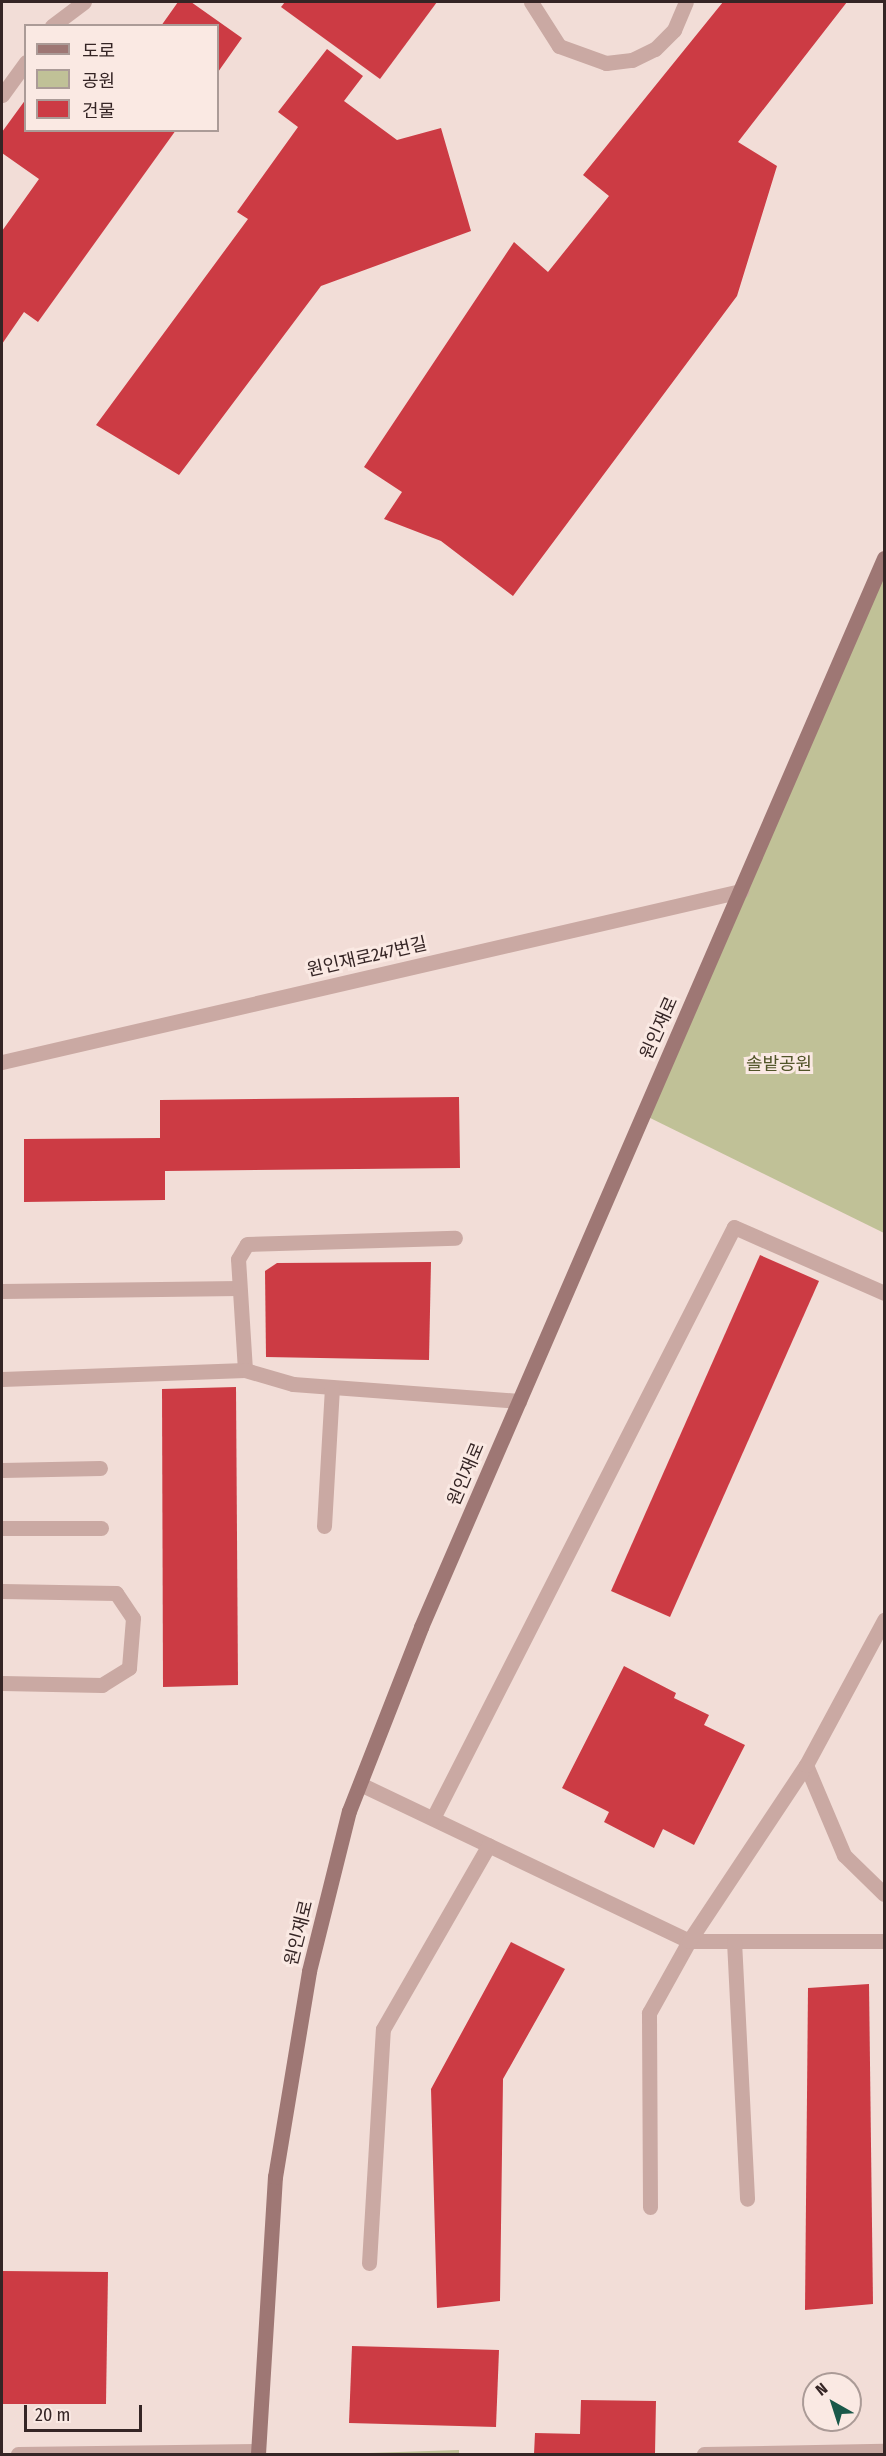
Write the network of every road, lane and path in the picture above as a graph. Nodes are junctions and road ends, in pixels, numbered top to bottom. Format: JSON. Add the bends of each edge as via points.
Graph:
{"nodes":[{"id":1,"x":84,"y":2,"type":"edge"},
{"id":2,"x":531,"y":2,"type":"edge"},
{"id":3,"x":686,"y":2,"type":"edge"},
{"id":4,"x":55,"y":24,"type":"edge"},
{"id":5,"x":24,"y":65,"type":"edge"},
{"id":6,"x":2,"y":95,"type":"edge"},
{"id":7,"x":885,"y":558,"type":"edge"},
{"id":8,"x":741,"y":891,"type":"junction"},
{"id":9,"x":2,"y":1062,"type":"edge"},
{"id":10,"x":455,"y":1238,"type":"dead end"},
{"id":11,"x":239,"y":1288,"type":"junction"},
{"id":12,"x":2,"y":1291,"type":"edge"},
{"id":13,"x":885,"y":1293,"type":"edge"},
{"id":14,"x":245,"y":1370,"type":"junction"},
{"id":15,"x":2,"y":1379,"type":"edge"},
{"id":16,"x":332,"y":1387,"type":"junction"},
{"id":17,"x":519,"y":1401,"type":"junction"},
{"id":18,"x":100,"y":1468,"type":"dead end"},
{"id":19,"x":2,"y":1470,"type":"edge"},
{"id":20,"x":324,"y":1526,"type":"dead end"},
{"id":21,"x":2,"y":1528,"type":"edge"},
{"id":22,"x":101,"y":1528,"type":"dead end"},
{"id":23,"x":2,"y":1591,"type":"edge"},
{"id":24,"x":885,"y":1620,"type":"edge"},
{"id":25,"x":2,"y":1683,"type":"edge"},
{"id":26,"x":806,"y":1765,"type":"junction"},
{"id":27,"x":360,"y":1784,"type":"junction"},
{"id":28,"x":433,"y":1818,"type":"junction"},
{"id":29,"x":489,"y":1845,"type":"junction"},
{"id":30,"x":885,"y":1893,"type":"edge"},
{"id":31,"x":689,"y":1941,"type":"junction"},
{"id":32,"x":734,"y":1941,"type":"junction"},
{"id":33,"x":885,"y":1941,"type":"edge"},
{"id":34,"x":747,"y":2199,"type":"dead end"},
{"id":35,"x":650,"y":2207,"type":"dead end"},
{"id":36,"x":369,"y":2263,"type":"dead end"},
{"id":37,"x":885,"y":2451,"type":"edge"},
{"id":38,"x":258,"y":2453,"type":"edge"},
{"id":39,"x":18,"y":2454,"type":"edge"},
{"id":40,"x":704,"y":2454,"type":"edge"}],
"edges":[{"from":1,"to":4,"type":"street"},
{"from":2,"to":3,"type":"street","via":[[559,46],[606,63],[655,49],[674,30]]},
{"from":5,"to":6,"type":"street"},
{"from":7,"to":8,"type":"main road","name":"원인재로"},
{"from":8,"to":9,"type":"street","name":"원인재로247번길"},
{"from":8,"to":17,"type":"main road","name":"원인재로"},
{"from":10,"to":11,"type":"street","via":[[247,1244],[238,1259]]},
{"from":11,"to":12,"type":"street"},
{"from":11,"to":14,"type":"street"},
{"from":13,"to":28,"type":"street","via":[[734,1227]]},
{"from":14,"to":15,"type":"street"},
{"from":14,"to":16,"type":"street","via":[[293,1384]]},
{"from":16,"to":17,"type":"street"},
{"from":16,"to":20,"type":"street"},
{"from":17,"to":27,"type":"main road","name":"원인재로"},
{"from":18,"to":19,"type":"street"},
{"from":21,"to":22,"type":"street"},
{"from":23,"to":25,"type":"street","via":[[116,1593],[133,1618],[129,1668],[102,1685]]},
{"from":24,"to":26,"type":"street"},
{"from":26,"to":30,"type":"street","via":[[844,1856]]},
{"from":26,"to":31,"type":"street"},
{"from":27,"to":28,"type":"street"},
{"from":27,"to":38,"type":"main road","name":"원인재로","via":[[309,1971],[275,2177]]},
{"from":28,"to":29,"type":"street"},
{"from":29,"to":31,"type":"street"},
{"from":29,"to":36,"type":"street","via":[[383,2029]]},
{"from":31,"to":32,"type":"street"},
{"from":31,"to":35,"type":"street","via":[[650,2013]]},
{"from":32,"to":33,"type":"street"},
{"from":32,"to":34,"type":"street"},
{"from":37,"to":40,"type":"street"},
{"from":38,"to":39,"type":"street"}]}
